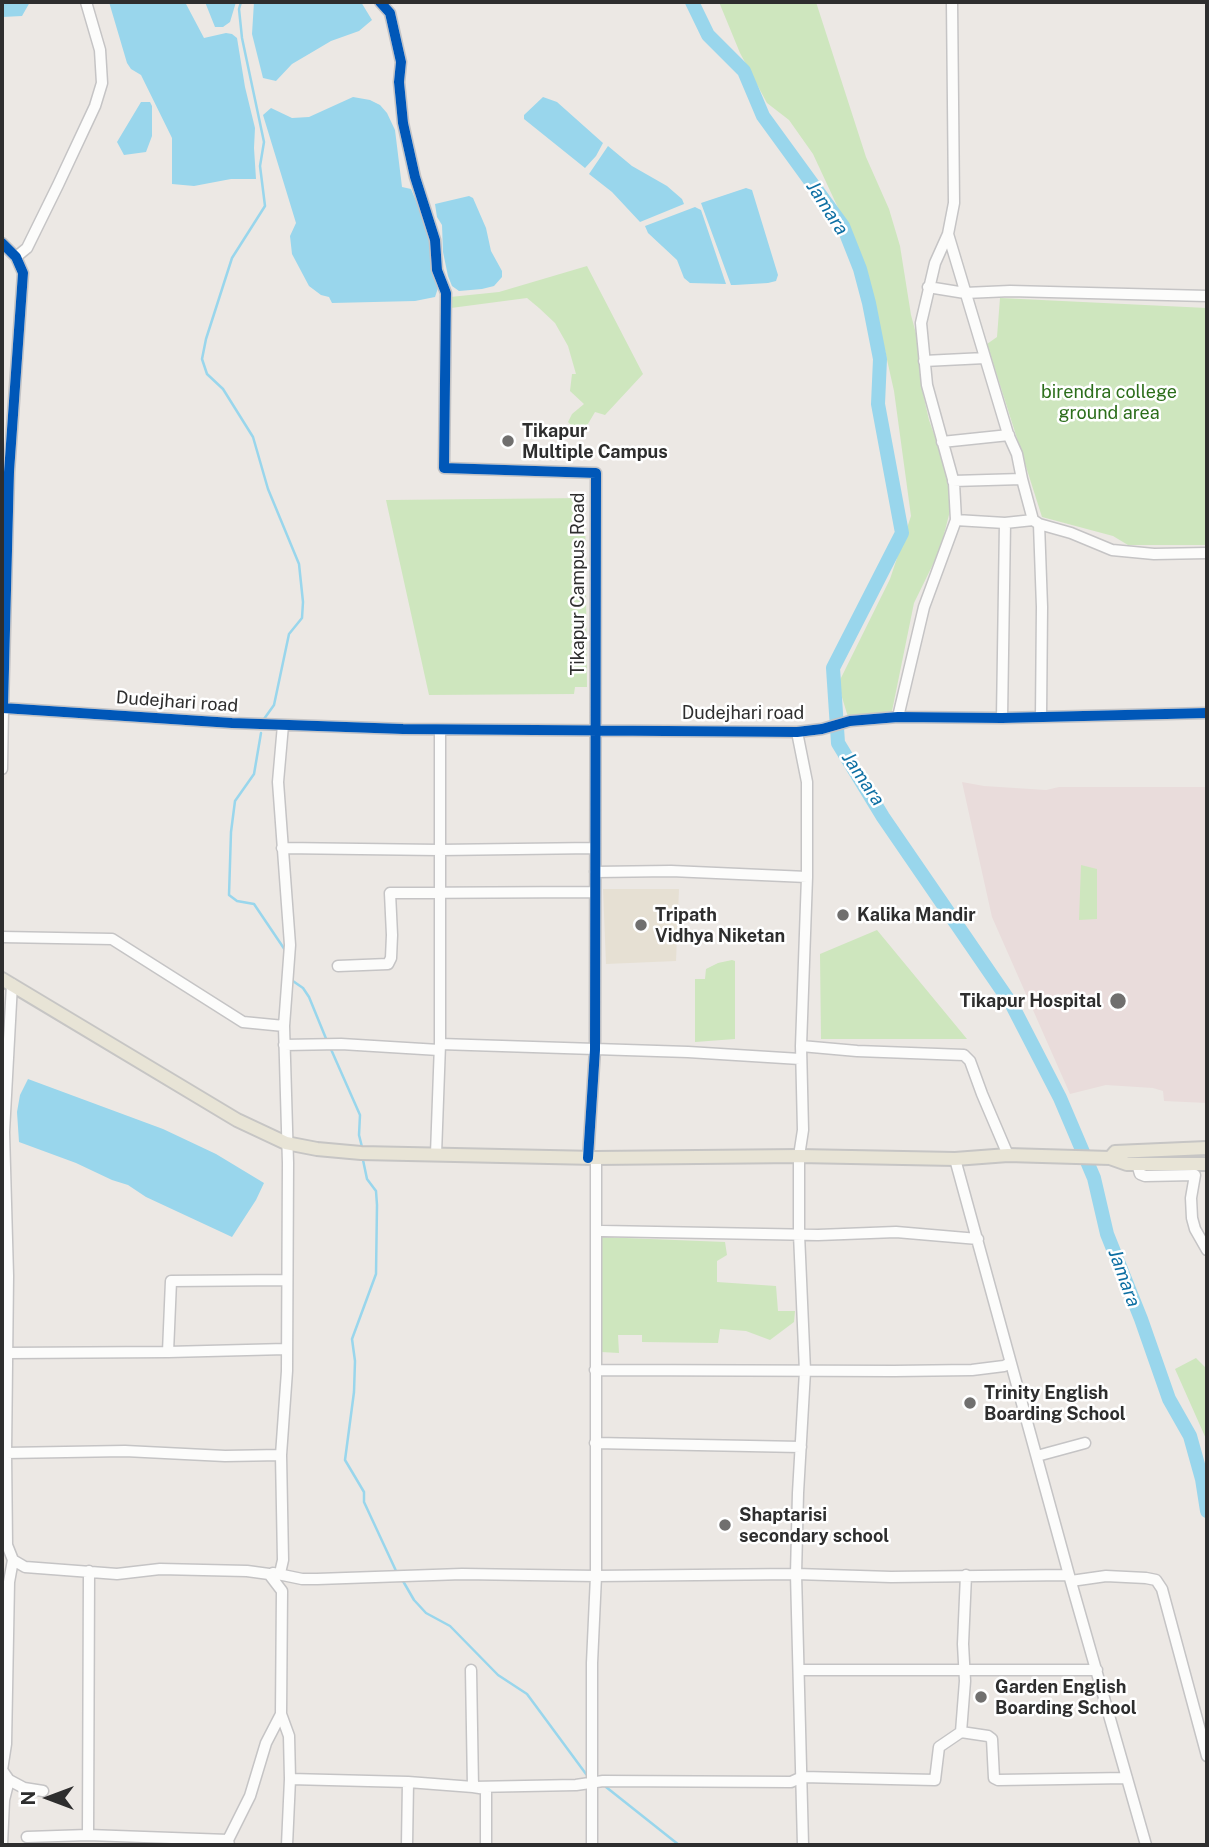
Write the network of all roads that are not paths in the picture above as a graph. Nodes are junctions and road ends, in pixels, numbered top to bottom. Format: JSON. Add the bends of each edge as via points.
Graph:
{"nodes":[{"id":1,"x":86,"y":2,"type":"edge"},
{"id":2,"x":380,"y":2,"type":"edge"},
{"id":3,"x":952,"y":2,"type":"edge"},
{"id":4,"x":948,"y":234,"type":"junction"},
{"id":5,"x":2,"y":243,"type":"edge"},
{"id":6,"x":16,"y":257,"type":"junction"},
{"id":7,"x":928,"y":287,"type":"junction"},
{"id":8,"x":965,"y":293,"type":"junction"},
{"id":9,"x":1207,"y":296,"type":"edge"},
{"id":10,"x":985,"y":358,"type":"junction"},
{"id":11,"x":924,"y":361,"type":"junction"},
{"id":12,"x":1009,"y":435,"type":"junction"},
{"id":13,"x":942,"y":442,"type":"junction"},
{"id":14,"x":1022,"y":479,"type":"junction"},
{"id":15,"x":953,"y":481,"type":"junction"},
{"id":16,"x":956,"y":520,"type":"junction"},
{"id":17,"x":1036,"y":522,"type":"junction"},
{"id":18,"x":1006,"y":523,"type":"junction"},
{"id":19,"x":1207,"y":553,"type":"edge"},
{"id":20,"x":3,"y":708,"type":"edge"},
{"id":21,"x":1207,"y":713,"type":"edge"},
{"id":22,"x":898,"y":717,"type":"junction"},
{"id":23,"x":1041,"y":717,"type":"junction"},
{"id":24,"x":1002,"y":718,"type":"junction"},
{"id":25,"x":283,"y":725,"type":"junction"},
{"id":26,"x":440,"y":730,"type":"junction"},
{"id":27,"x":595,"y":730,"type":"junction"},
{"id":28,"x":797,"y":732,"type":"junction"},
{"id":29,"x":2,"y":769,"type":"edge"},
{"id":30,"x":282,"y":848,"type":"junction"},
{"id":31,"x":595,"y":848,"type":"junction"},
{"id":32,"x":439,"y":850,"type":"junction"},
{"id":33,"x":595,"y":872,"type":"junction"},
{"id":34,"x":807,"y":877,"type":"junction"},
{"id":35,"x":595,"y":892,"type":"junction"},
{"id":36,"x":440,"y":894,"type":"junction"},
{"id":37,"x":2,"y":937,"type":"edge"},
{"id":38,"x":338,"y":966,"type":"dead end"},
{"id":39,"x":7,"y":982,"type":"edge"},
{"id":40,"x":284,"y":1026,"type":"junction"},
{"id":41,"x":284,"y":1045,"type":"junction"},
{"id":42,"x":800,"y":1046,"type":"junction"},
{"id":43,"x":440,"y":1047,"type":"junction"},
{"id":44,"x":595,"y":1050,"type":"junction"},
{"id":45,"x":800,"y":1059,"type":"junction"},
{"id":46,"x":286,"y":1143,"type":"junction"},
{"id":47,"x":1207,"y":1148,"type":"edge"},
{"id":48,"x":436,"y":1154,"type":"junction"},
{"id":49,"x":1009,"y":1155,"type":"junction"},
{"id":50,"x":799,"y":1156,"type":"junction"},
{"id":51,"x":592,"y":1158,"type":"junction"},
{"id":52,"x":955,"y":1158,"type":"junction"},
{"id":53,"x":1107,"y":1158,"type":"junction"},
{"id":54,"x":1137,"y":1164,"type":"junction"},
{"id":55,"x":1207,"y":1164,"type":"edge"},
{"id":56,"x":1195,"y":1175,"type":"junction"},
{"id":57,"x":1207,"y":1175,"type":"edge"},
{"id":58,"x":602,"y":1231,"type":"dead end"},
{"id":59,"x":799,"y":1234,"type":"junction"},
{"id":60,"x":978,"y":1239,"type":"junction"},
{"id":61,"x":1207,"y":1251,"type":"edge"},
{"id":62,"x":287,"y":1280,"type":"junction"},
{"id":63,"x":286,"y":1349,"type":"junction"},
{"id":64,"x":168,"y":1352,"type":"junction"},
{"id":65,"x":7,"y":1353,"type":"junction"},
{"id":66,"x":1010,"y":1363,"type":"junction"},
{"id":67,"x":595,"y":1370,"type":"junction"},
{"id":68,"x":806,"y":1371,"type":"junction"},
{"id":69,"x":595,"y":1443,"type":"junction"},
{"id":70,"x":1085,"y":1443,"type":"dead end"},
{"id":71,"x":801,"y":1447,"type":"junction"},
{"id":72,"x":4,"y":1452,"type":"edge"},
{"id":73,"x":281,"y":1455,"type":"junction"},
{"id":74,"x":1037,"y":1456,"type":"junction"},
{"id":75,"x":13,"y":1560,"type":"junction"},
{"id":76,"x":89,"y":1571,"type":"junction"},
{"id":77,"x":274,"y":1573,"type":"junction"},
{"id":78,"x":796,"y":1574,"type":"junction"},
{"id":79,"x":966,"y":1575,"type":"junction"},
{"id":80,"x":596,"y":1576,"type":"junction"},
{"id":81,"x":1070,"y":1578,"type":"junction"},
{"id":82,"x":471,"y":1670,"type":"dead end"},
{"id":83,"x":799,"y":1670,"type":"junction"},
{"id":84,"x":1097,"y":1670,"type":"junction"},
{"id":85,"x":965,"y":1671,"type":"junction"},
{"id":86,"x":281,"y":1714,"type":"junction"},
{"id":87,"x":961,"y":1732,"type":"junction"},
{"id":88,"x":1207,"y":1756,"type":"edge"},
{"id":89,"x":802,"y":1777,"type":"junction"},
{"id":90,"x":1127,"y":1778,"type":"junction"},
{"id":91,"x":290,"y":1779,"type":"junction"},
{"id":92,"x":9,"y":1780,"type":"junction"},
{"id":93,"x":408,"y":1782,"type":"junction"},
{"id":94,"x":593,"y":1782,"type":"junction"},
{"id":95,"x":472,"y":1787,"type":"junction"},
{"id":96,"x":43,"y":1791,"type":"dead end"},
{"id":97,"x":2,"y":1815,"type":"edge"},
{"id":98,"x":88,"y":1835,"type":"junction"},
{"id":99,"x":27,"y":1837,"type":"dead end"},
{"id":100,"x":229,"y":1843,"type":"edge"},
{"id":101,"x":2,"y":1845,"type":"edge"},
{"id":102,"x":287,"y":1845,"type":"edge"},
{"id":103,"x":407,"y":1845,"type":"edge"},
{"id":104,"x":486,"y":1845,"type":"edge"},
{"id":105,"x":592,"y":1845,"type":"edge"},
{"id":106,"x":803,"y":1845,"type":"edge"},
{"id":107,"x":1146,"y":1845,"type":"edge"}],
"edges":[{"from":1,"to":6,"type":"street","via":[[100,50],[102,83],[58,186],[27,247]]},
{"from":2,"to":27,"type":"street","name":"Tikapur Campus Road","via":[[390,13],[401,62],[403,123],[446,293],[444,468],[596,473]]},
{"from":3,"to":4,"type":"street","via":[[954,203]]},
{"from":4,"to":7,"type":"street"},
{"from":4,"to":8,"type":"street"},
{"from":5,"to":6,"type":"street"},
{"from":6,"to":20,"type":"street","via":[[23,273],[9,472]]},
{"from":7,"to":8,"type":"street"},
{"from":7,"to":11,"type":"street","via":[[921,323]]},
{"from":8,"to":9,"type":"street"},
{"from":8,"to":10,"type":"street"},
{"from":10,"to":11,"type":"street"},
{"from":10,"to":12,"type":"street"},
{"from":11,"to":13,"type":"street"},
{"from":12,"to":13,"type":"street"},
{"from":12,"to":14,"type":"street"},
{"from":13,"to":15,"type":"street"},
{"from":14,"to":15,"type":"street"},
{"from":14,"to":17,"type":"street"},
{"from":15,"to":16,"type":"street"},
{"from":16,"to":18,"type":"street"},
{"from":16,"to":22,"type":"street","via":[[924,607]]},
{"from":17,"to":18,"type":"street"},
{"from":17,"to":19,"type":"street","via":[[1112,550]]},
{"from":17,"to":23,"type":"street","via":[[1042,607]]},
{"from":18,"to":24,"type":"street"},
{"from":20,"to":25,"type":"street","name":"Dudejhari road"},
{"from":20,"to":29,"type":"street"},
{"from":21,"to":23,"type":"street","name":"Dudejhari road"},
{"from":22,"to":24,"type":"street","name":"Dudejhari road"},
{"from":22,"to":28,"type":"street","name":"Dudejhari road"},
{"from":23,"to":24,"type":"street","name":"Dudejhari road"},
{"from":25,"to":26,"type":"street","name":"Dudejhari road"},
{"from":25,"to":30,"type":"street","via":[[278,782]]},
{"from":26,"to":27,"type":"street","name":"Dudejhari road"},
{"from":26,"to":32,"type":"street"},
{"from":27,"to":28,"type":"street","name":"Dudejhari road"},
{"from":27,"to":31,"type":"street","name":"Tikapur Campus Road"},
{"from":28,"to":34,"type":"street","via":[[807,782]]},
{"from":30,"to":32,"type":"street"},
{"from":30,"to":40,"type":"street","via":[[290,945]]},
{"from":31,"to":32,"type":"street"},
{"from":31,"to":33,"type":"street","name":"Tikapur Campus Road"},
{"from":32,"to":36,"type":"street"},
{"from":33,"to":34,"type":"street"},
{"from":33,"to":35,"type":"street","name":"Tikapur Campus Road"},
{"from":34,"to":42,"type":"street"},
{"from":35,"to":36,"type":"street"},
{"from":35,"to":44,"type":"street","name":"Tikapur Campus Road"},
{"from":36,"to":38,"type":"street","via":[[390,893],[388,964]]},
{"from":36,"to":43,"type":"street"},
{"from":37,"to":40,"type":"street","via":[[112,939],[243,1022]]},
{"from":39,"to":46,"type":"main road","via":[[237,1120]]},
{"from":39,"to":65,"type":"street"},
{"from":40,"to":41,"type":"street"},
{"from":41,"to":43,"type":"street"},
{"from":41,"to":46,"type":"street"},
{"from":42,"to":45,"type":"street"},
{"from":42,"to":49,"type":"street","via":[[964,1055]]},
{"from":43,"to":44,"type":"street"},
{"from":43,"to":48,"type":"street"},
{"from":44,"to":45,"type":"street"},
{"from":44,"to":51,"type":"street","name":"Tikapur Campus Road"},
{"from":45,"to":50,"type":"street","via":[[803,1130]]},
{"from":46,"to":48,"type":"main road","via":[[356,1153]]},
{"from":46,"to":62,"type":"street"},
{"from":47,"to":53,"type":"main road","via":[[1115,1152]]},
{"from":48,"to":51,"type":"main road"},
{"from":49,"to":52,"type":"main road"},
{"from":49,"to":53,"type":"main road"},
{"from":50,"to":51,"type":"main road"},
{"from":50,"to":52,"type":"main road"},
{"from":50,"to":59,"type":"street"},
{"from":51,"to":67,"type":"street","name":"Tikapur Campus Road"},
{"from":52,"to":60,"type":"street"},
{"from":53,"to":54,"type":"main road"},
{"from":54,"to":55,"type":"main road"},
{"from":54,"to":56,"type":"street","via":[[1145,1176]]},
{"from":56,"to":57,"type":"street"},
{"from":56,"to":61,"type":"street","via":[[1192,1218]]},
{"from":58,"to":59,"type":"street"},
{"from":59,"to":60,"type":"street","via":[[896,1232]]},
{"from":59,"to":68,"type":"street"},
{"from":60,"to":66,"type":"street"},
{"from":62,"to":63,"type":"street"},
{"from":62,"to":64,"type":"street","via":[[171,1281]]},
{"from":63,"to":64,"type":"street"},
{"from":63,"to":73,"type":"street"},
{"from":64,"to":65,"type":"street"},
{"from":65,"to":72,"type":"street"},
{"from":66,"to":68,"type":"street","via":[[972,1370]]},
{"from":66,"to":74,"type":"street"},
{"from":67,"to":68,"type":"street"},
{"from":67,"to":69,"type":"street","name":"Tikapur Campus Road"},
{"from":68,"to":71,"type":"street"},
{"from":69,"to":71,"type":"street"},
{"from":69,"to":80,"type":"street","name":"Tikapur Campus Road"},
{"from":70,"to":74,"type":"street"},
{"from":71,"to":78,"type":"street"},
{"from":72,"to":73,"type":"street"},
{"from":72,"to":75,"type":"street","via":[[7,1545]]},
{"from":73,"to":77,"type":"street","via":[[283,1560]]},
{"from":74,"to":81,"type":"street"},
{"from":75,"to":76,"type":"street","via":[[25,1567]]},
{"from":75,"to":92,"type":"street","via":[[2,1770]]},
{"from":76,"to":77,"type":"street"},
{"from":76,"to":98,"type":"street"},
{"from":77,"to":80,"type":"street","via":[[302,1579]]},
{"from":77,"to":86,"type":"street","via":[[282,1591]]},
{"from":78,"to":79,"type":"street"},
{"from":78,"to":80,"type":"street"},
{"from":78,"to":83,"type":"street"},
{"from":79,"to":81,"type":"street"},
{"from":79,"to":85,"type":"street"},
{"from":80,"to":94,"type":"street","name":"Tikapur Campus Road"},
{"from":81,"to":84,"type":"street"},
{"from":81,"to":88,"type":"street","via":[[1156,1580],[1166,1601]]},
{"from":82,"to":95,"type":"street"},
{"from":83,"to":85,"type":"street"},
{"from":83,"to":89,"type":"street"},
{"from":84,"to":85,"type":"street"},
{"from":84,"to":90,"type":"street"},
{"from":85,"to":87,"type":"street"},
{"from":86,"to":91,"type":"street","via":[[289,1736]]},
{"from":86,"to":100,"type":"street"},
{"from":87,"to":89,"type":"street","via":[[939,1747],[935,1780]]},
{"from":87,"to":90,"type":"street","via":[[992,1739],[994,1778],[998,1780]]},
{"from":89,"to":94,"type":"street","via":[[791,1782]]},
{"from":89,"to":106,"type":"street"},
{"from":90,"to":107,"type":"street"},
{"from":91,"to":93,"type":"street"},
{"from":91,"to":102,"type":"street"},
{"from":92,"to":96,"type":"street"},
{"from":92,"to":97,"type":"street"},
{"from":93,"to":95,"type":"street"},
{"from":93,"to":103,"type":"street"},
{"from":94,"to":95,"type":"street"},
{"from":94,"to":105,"type":"street","name":"Tikapur Campus Road"},
{"from":95,"to":104,"type":"street","via":[[486,1789]]},
{"from":97,"to":101,"type":"street"},
{"from":98,"to":99,"type":"street"},
{"from":98,"to":100,"type":"street"}]}
